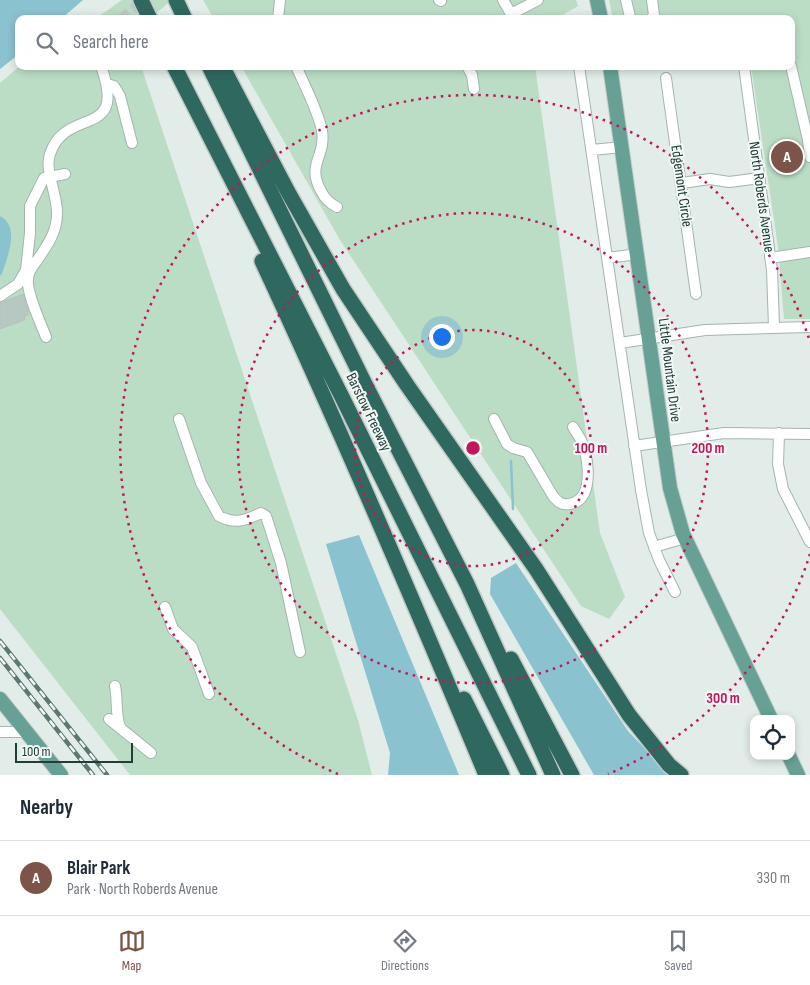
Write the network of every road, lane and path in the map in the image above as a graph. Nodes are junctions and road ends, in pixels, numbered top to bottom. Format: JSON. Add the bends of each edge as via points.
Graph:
{"nodes":[{"id":1,"x":141,"y":0,"type":"edge"},
{"id":2,"x":176,"y":0,"type":"edge"},
{"id":3,"x":280,"y":0,"type":"edge"},
{"id":4,"x":503,"y":0,"type":"edge"},
{"id":5,"x":538,"y":0,"type":"edge"},
{"id":6,"x":596,"y":0,"type":"edge"},
{"id":7,"x":626,"y":0,"type":"edge"},
{"id":8,"x":652,"y":0,"type":"edge"},
{"id":9,"x":148,"y":15,"type":"edge"},
{"id":10,"x":183,"y":15,"type":"edge"},
{"id":11,"x":278,"y":15,"type":"edge"},
{"id":12,"x":600,"y":15,"type":"edge"},
{"id":13,"x":630,"y":15,"type":"edge"},
{"id":14,"x":654,"y":15,"type":"edge"},
{"id":15,"x":102,"y":70,"type":"edge"},
{"id":16,"x":176,"y":70,"type":"edge"},
{"id":17,"x":211,"y":70,"type":"edge"},
{"id":18,"x":224,"y":70,"type":"edge"},
{"id":19,"x":298,"y":70,"type":"edge"},
{"id":20,"x":469,"y":70,"type":"edge"},
{"id":21,"x":580,"y":70,"type":"edge"},
{"id":22,"x":611,"y":70,"type":"edge"},
{"id":23,"x":745,"y":70,"type":"edge"},
{"id":24,"x":792,"y":70,"type":"edge"},
{"id":25,"x":666,"y":78,"type":"dead end"},
{"id":26,"x":107,"y":84,"type":"junction"},
{"id":27,"x":474,"y":89,"type":"dead end"},
{"id":28,"x":132,"y":143,"type":"dead end"},
{"id":29,"x":622,"y":147,"type":"junction"},
{"id":30,"x":592,"y":150,"type":"junction"},
{"id":31,"x":810,"y":157,"type":"edge"},
{"id":32,"x":65,"y":174,"type":"dead end"},
{"id":33,"x":51,"y":176,"type":"junction"},
{"id":34,"x":760,"y":178,"type":"junction"},
{"id":35,"x":232,"y":179,"type":"junction"},
{"id":36,"x":682,"y":182,"type":"junction"},
{"id":37,"x":337,"y":207,"type":"dead end"},
{"id":38,"x":810,"y":252,"type":"edge"},
{"id":39,"x":638,"y":254,"type":"junction"},
{"id":40,"x":607,"y":258,"type":"junction"},
{"id":41,"x":770,"y":258,"type":"junction"},
{"id":42,"x":14,"y":288,"type":"junction"},
{"id":43,"x":29,"y":289,"type":"junction"},
{"id":44,"x":696,"y":294,"type":"dead end"},
{"id":45,"x":0,"y":296,"type":"edge"},
{"id":46,"x":774,"y":327,"type":"junction"},
{"id":47,"x":810,"y":328,"type":"edge"},
{"id":48,"x":46,"y":337,"type":"dead end"},
{"id":49,"x":650,"y":338,"type":"junction"},
{"id":50,"x":620,"y":343,"type":"junction"},
{"id":51,"x":178,"y":419,"type":"dead end"},
{"id":52,"x":494,"y":419,"type":"dead end"},
{"id":53,"x":573,"y":427,"type":"dead end"},
{"id":54,"x":779,"y":434,"type":"junction"},
{"id":55,"x":810,"y":434,"type":"edge"},
{"id":56,"x":662,"y":441,"type":"junction"},
{"id":57,"x":634,"y":446,"type":"junction"},
{"id":58,"x":685,"y":538,"type":"junction"},
{"id":59,"x":810,"y":542,"type":"edge"},
{"id":60,"x":654,"y":547,"type":"junction"},
{"id":61,"x":467,"y":584,"type":"junction"},
{"id":62,"x":675,"y":592,"type":"dead end"},
{"id":63,"x":414,"y":602,"type":"junction"},
{"id":64,"x":165,"y":607,"type":"dead end"},
{"id":65,"x":300,"y":652,"type":"dead end"},
{"id":66,"x":115,"y":686,"type":"dead end"},
{"id":67,"x":209,"y":694,"type":"dead end"},
{"id":68,"x":0,"y":699,"type":"edge"},
{"id":69,"x":769,"y":715,"type":"edge"},
{"id":70,"x":110,"y":719,"type":"dead end"},
{"id":71,"x":120,"y":728,"type":"junction"},
{"id":72,"x":0,"y":732,"type":"edge"},
{"id":73,"x":26,"y":732,"type":"junction"},
{"id":74,"x":151,"y":753,"type":"dead end"},
{"id":75,"x":791,"y":760,"type":"edge"},
{"id":76,"x":61,"y":775,"type":"edge"},
{"id":77,"x":486,"y":775,"type":"edge"},
{"id":78,"x":502,"y":775,"type":"edge"},
{"id":79,"x":529,"y":775,"type":"edge"},
{"id":80,"x":553,"y":775,"type":"edge"},
{"id":81,"x":572,"y":775,"type":"edge"},
{"id":82,"x":681,"y":775,"type":"edge"},
{"id":83,"x":798,"y":775,"type":"edge"}],
"edges":[{"from":1,"to":9,"type":"highway"},
{"from":2,"to":10,"type":"highway"},
{"from":3,"to":11,"type":"street"},
{"from":4,"to":5,"type":"street","via":[[511,14]]},
{"from":6,"to":12,"type":"main road"},
{"from":7,"to":13,"type":"street"},
{"from":8,"to":14,"type":"street"},
{"from":15,"to":26,"type":"street"},
{"from":16,"to":35,"type":"highway","name":"Barstow Freeway"},
{"from":17,"to":61,"type":"highway","name":"Barstow Freeway"},
{"from":18,"to":82,"type":"highway","via":[[343,289],[536,569],[628,715]]},
{"from":19,"to":37,"type":"street","via":[[322,130],[315,178],[329,203]]},
{"from":20,"to":27,"type":"street"},
{"from":21,"to":30,"type":"street"},
{"from":22,"to":29,"type":"main road","name":"Little Mountain Drive"},
{"from":23,"to":34,"type":"street","name":"North Roberds Avenue"},
{"from":24,"to":31,"type":"street"},
{"from":25,"to":36,"type":"street","name":"Edgemont Circle"},
{"from":26,"to":28,"type":"street","via":[[114,86],[120,96]]},
{"from":26,"to":33,"type":"street","via":[[107,108],[66,132],[54,146],[48,158]]},
{"from":29,"to":30,"type":"street"},
{"from":29,"to":39,"type":"main road","name":"Little Mountain Drive"},
{"from":30,"to":40,"type":"street"},
{"from":32,"to":33,"type":"street"},
{"from":33,"to":42,"type":"street","via":[[44,178],[31,201],[27,263]]},
{"from":33,"to":43,"type":"street","via":[[57,205],[56,222],[50,239],[29,273]]},
{"from":34,"to":36,"type":"street"},
{"from":34,"to":41,"type":"street","name":"North Roberds Avenue"},
{"from":35,"to":63,"type":"highway","via":[[233,198]]},
{"from":35,"to":79,"type":"highway","name":"Barstow Freeway"},
{"from":36,"to":44,"type":"street","name":"Edgemont Circle"},
{"from":38,"to":41,"type":"street"},
{"from":39,"to":40,"type":"street"},
{"from":39,"to":49,"type":"main road","name":"Little Mountain Drive"},
{"from":40,"to":50,"type":"street"},
{"from":41,"to":46,"type":"street","name":"North Roberds Avenue"},
{"from":42,"to":43,"type":"street"},
{"from":42,"to":45,"type":"street"},
{"from":43,"to":48,"type":"street"},
{"from":46,"to":47,"type":"street"},
{"from":46,"to":49,"type":"street","via":[[705,330]]},
{"from":49,"to":50,"type":"street"},
{"from":49,"to":56,"type":"main road","name":"Little Mountain Drive"},
{"from":50,"to":57,"type":"street"},
{"from":51,"to":65,"type":"street","via":[[201,483],[219,516],[243,521],[261,513],[266,516],[281,563]]},
{"from":52,"to":53,"type":"street","via":[[507,444],[527,452],[553,496],[564,504],[576,502],[587,488],[585,451]]},
{"from":54,"to":55,"type":"street"},
{"from":54,"to":56,"type":"street","via":[[724,434]]},
{"from":54,"to":59,"type":"street","via":[[778,464],[783,489]]},
{"from":56,"to":57,"type":"street"},
{"from":56,"to":58,"type":"main road","name":"Little Mountain Drive","via":[[670,488]]},
{"from":57,"to":60,"type":"street"},
{"from":58,"to":60,"type":"street"},
{"from":58,"to":69,"type":"main road","name":"Little Mountain Drive"},
{"from":60,"to":62,"type":"street"},
{"from":61,"to":80,"type":"highway","name":"Barstow Freeway"},
{"from":61,"to":81,"type":"highway","via":[[501,640]]},
{"from":63,"to":77,"type":"highway"},
{"from":63,"to":78,"type":"highway"},
{"from":64,"to":67,"type":"street","via":[[174,629],[192,647]]},
{"from":66,"to":71,"type":"street","via":[[116,716]]},
{"from":68,"to":73,"type":"main road"},
{"from":70,"to":71,"type":"street"},
{"from":71,"to":74,"type":"street"},
{"from":72,"to":73,"type":"street"},
{"from":73,"to":76,"type":"main road"},
{"from":75,"to":83,"type":"main road"}]}
